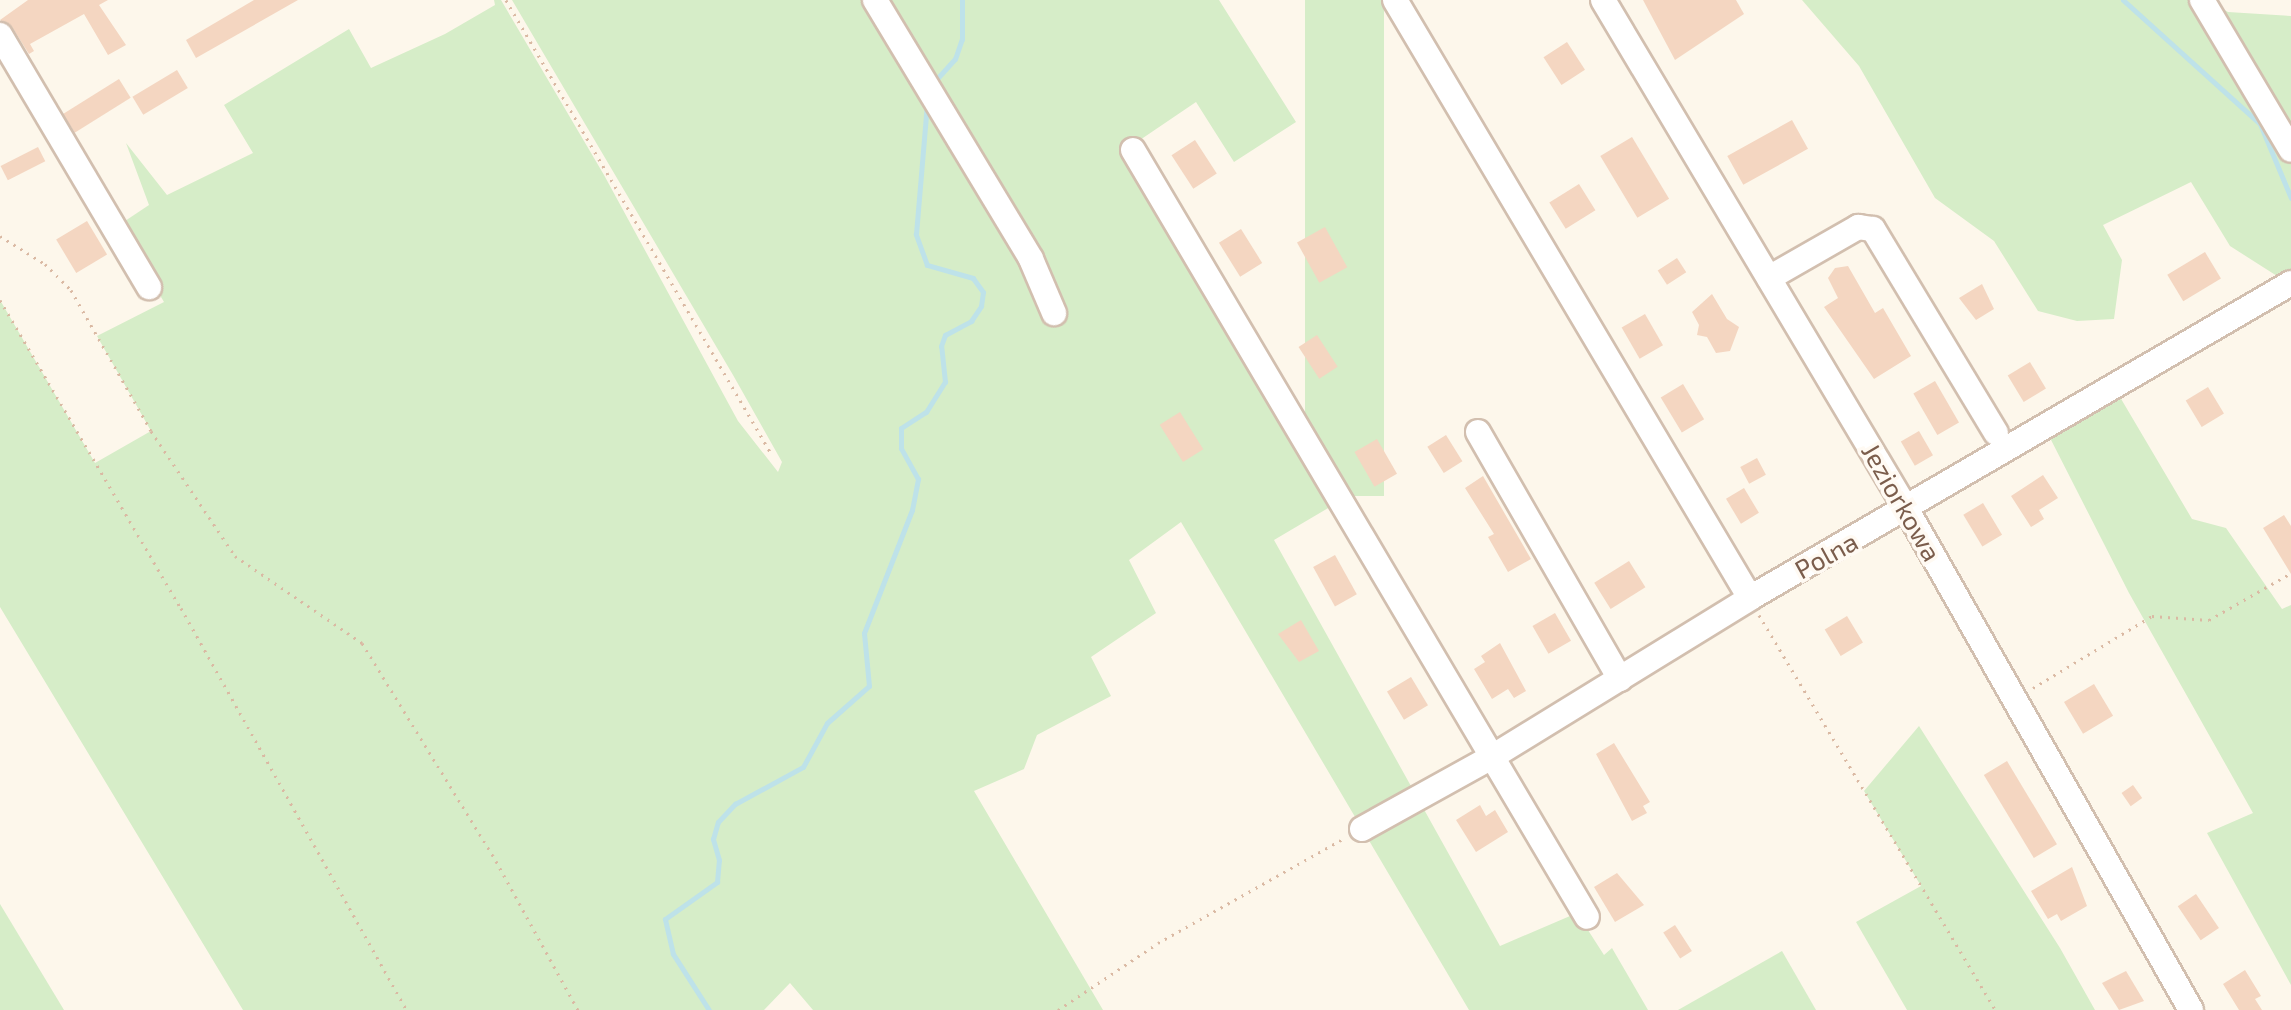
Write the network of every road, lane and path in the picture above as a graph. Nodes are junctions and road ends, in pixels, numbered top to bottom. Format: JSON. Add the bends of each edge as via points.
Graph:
{"nodes":[{"id":1,"x":506,"y":0,"type":"edge"},
{"id":2,"x":875,"y":0,"type":"edge"},
{"id":3,"x":1395,"y":0,"type":"edge"},
{"id":4,"x":1603,"y":0,"type":"edge"},
{"id":5,"x":2202,"y":0,"type":"edge"},
{"id":6,"x":0,"y":35,"type":"edge"},
{"id":7,"x":1133,"y":150,"type":"dead end"},
{"id":8,"x":2291,"y":150,"type":"edge"},
{"id":9,"x":0,"y":236,"type":"edge"},
{"id":10,"x":1769,"y":278,"type":"junction"},
{"id":11,"x":2291,"y":283,"type":"edge"},
{"id":12,"x":149,"y":287,"type":"dead end"},
{"id":13,"x":0,"y":300,"type":"edge"},
{"id":14,"x":1054,"y":313,"type":"dead end"},
{"id":15,"x":1478,"y":432,"type":"dead end"},
{"id":16,"x":1996,"y":433,"type":"dead end"},
{"id":17,"x":772,"y":455,"type":"dead end"},
{"id":18,"x":1907,"y":510,"type":"junction"},
{"id":19,"x":2291,"y":573,"type":"edge"},
{"id":20,"x":1750,"y":598,"type":"junction"},
{"id":21,"x":1620,"y":679,"type":"junction"},
{"id":22,"x":2016,"y":699,"type":"junction"},
{"id":23,"x":1492,"y":757,"type":"junction"},
{"id":24,"x":1362,"y":829,"type":"joint"},
{"id":25,"x":1587,"y":917,"type":"dead end"},
{"id":26,"x":407,"y":1010,"type":"edge"},
{"id":27,"x":578,"y":1010,"type":"edge"},
{"id":28,"x":1058,"y":1010,"type":"edge"},
{"id":29,"x":1995,"y":1010,"type":"edge"},
{"id":30,"x":2191,"y":1010,"type":"edge"}],
"edges":[{"from":1,"to":17,"type":"path"},
{"from":2,"to":14,"type":"street","via":[[1031,259]]},
{"from":3,"to":20,"type":"street"},
{"from":4,"to":10,"type":"street","name":"Jeziorkowa"},
{"from":5,"to":8,"type":"street"},
{"from":6,"to":12,"type":"street"},
{"from":7,"to":23,"type":"street"},
{"from":9,"to":27,"type":"path","via":[[45,264],[71,290],[151,431],[235,556],[362,643],[496,861]]},
{"from":10,"to":16,"type":"street","via":[[1858,227],[1873,229]]},
{"from":10,"to":18,"type":"street","name":"Jeziorkowa"},
{"from":11,"to":18,"type":"street","name":"Polna"},
{"from":13,"to":26,"type":"path"},
{"from":15,"to":21,"type":"street"},
{"from":18,"to":20,"type":"street","name":"Polna"},
{"from":18,"to":22,"type":"street","name":"Jeziorkowa"},
{"from":19,"to":22,"type":"path","via":[[2209,620],[2152,616]]},
{"from":20,"to":21,"type":"street","name":"Polna"},
{"from":20,"to":29,"type":"path"},
{"from":21,"to":23,"type":"street","name":"Polna"},
{"from":22,"to":30,"type":"street","name":"Jeziorkowa"},
{"from":23,"to":24,"type":"street","name":"Polna"},
{"from":23,"to":25,"type":"street"},
{"from":24,"to":28,"type":"path","via":[[1158,943]]}]}
